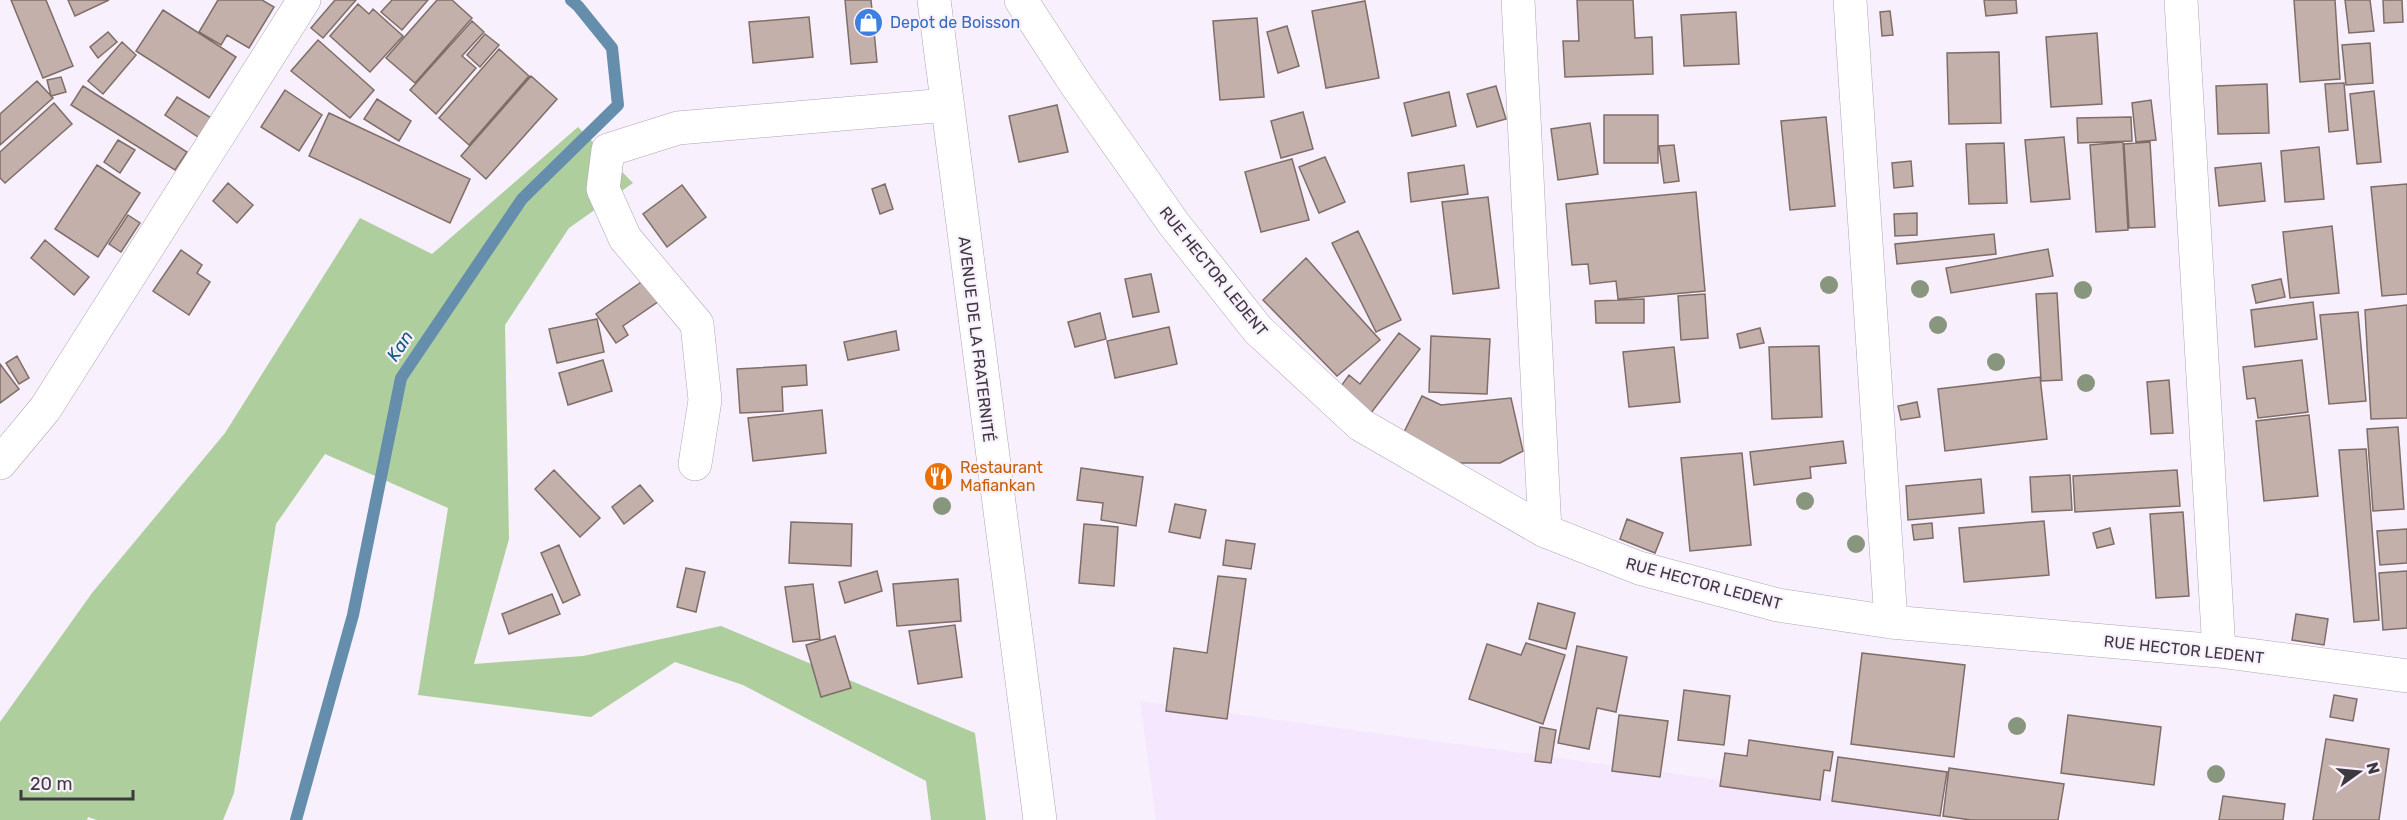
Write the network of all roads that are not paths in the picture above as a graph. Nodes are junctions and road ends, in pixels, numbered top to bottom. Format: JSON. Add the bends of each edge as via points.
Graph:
{"nodes":[{"id":1,"x":304,"y":0,"type":"edge"},
{"id":2,"x":934,"y":0,"type":"edge"},
{"id":3,"x":1021,"y":0,"type":"edge"},
{"id":4,"x":1518,"y":0,"type":"edge"},
{"id":5,"x":1850,"y":0,"type":"edge"},
{"id":6,"x":2181,"y":0,"type":"edge"},
{"id":7,"x":947,"y":105,"type":"junction"},
{"id":8,"x":0,"y":463,"type":"edge"},
{"id":9,"x":695,"y":464,"type":"dead end"},
{"id":10,"x":1545,"y":531,"type":"junction"},
{"id":11,"x":1891,"y":622,"type":"junction"},
{"id":12,"x":2219,"y":651,"type":"junction"},
{"id":13,"x":2407,"y":676,"type":"edge"},
{"id":14,"x":1040,"y":820,"type":"edge"}],
"edges":[{"from":1,"to":8,"type":"street","via":[[45,409]]},
{"from":2,"to":7,"type":"street","name":"AVENUE DE LA FRATERNITÉ"},
{"from":3,"to":10,"type":"street","name":"RUE HECTOR LEDENT","via":[[1174,224],[1258,330],[1361,425]]},
{"from":4,"to":10,"type":"street"},
{"from":5,"to":11,"type":"street"},
{"from":6,"to":12,"type":"street"},
{"from":7,"to":9,"type":"street","via":[[678,128],[608,150],[603,189],[625,238],[697,324],[705,400]]},
{"from":7,"to":14,"type":"street","name":"AVENUE DE LA FRATERNITÉ"},
{"from":10,"to":11,"type":"street","name":"RUE HECTOR LEDENT","via":[[1660,574],[1778,605]]},
{"from":11,"to":12,"type":"street","name":"RUE HECTOR LEDENT"},
{"from":12,"to":13,"type":"street","name":"RUE HECTOR LEDENT"}]}
